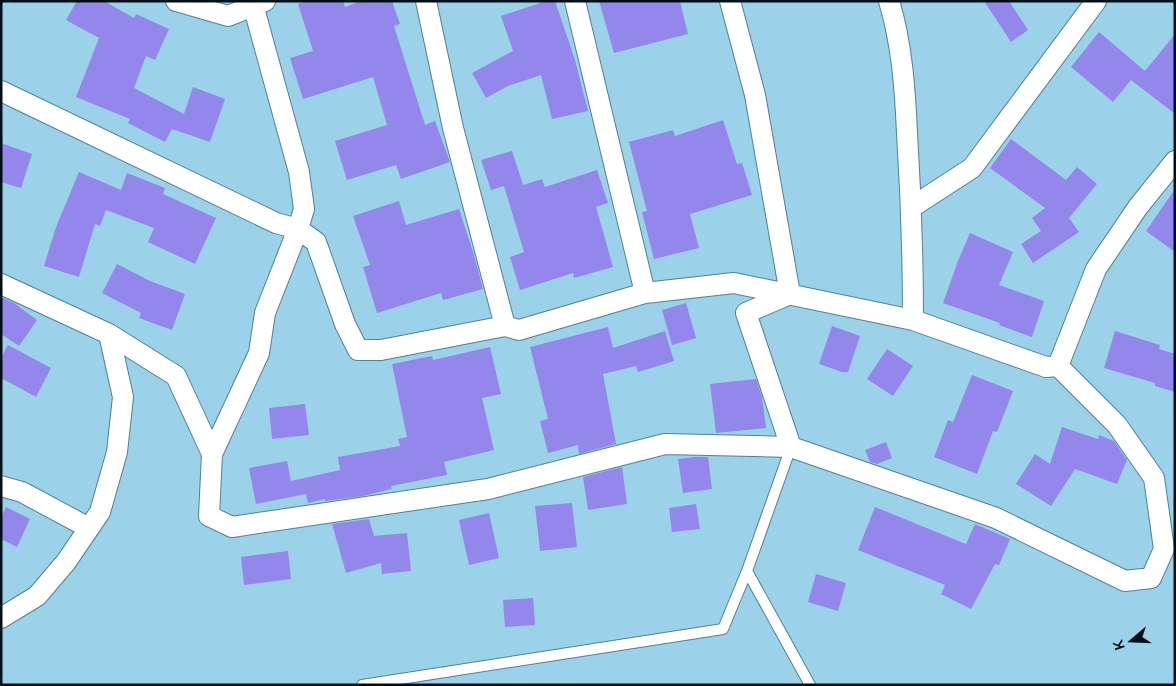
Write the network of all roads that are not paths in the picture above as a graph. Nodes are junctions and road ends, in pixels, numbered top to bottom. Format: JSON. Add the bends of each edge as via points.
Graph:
{"nodes":[{"id":1,"x":176,"y":1,"type":"edge"},
{"id":2,"x":426,"y":1,"type":"edge"},
{"id":3,"x":575,"y":1,"type":"edge"},
{"id":4,"x":730,"y":1,"type":"edge"},
{"id":5,"x":889,"y":1,"type":"edge"},
{"id":6,"x":1096,"y":1,"type":"edge"},
{"id":7,"x":257,"y":3,"type":"edge"},
{"id":8,"x":1,"y":91,"type":"edge"},
{"id":9,"x":1175,"y":161,"type":"edge"},
{"id":10,"x":912,"y":207,"type":"junction"},
{"id":11,"x":298,"y":228,"type":"junction"},
{"id":12,"x":1,"y":284,"type":"edge"},
{"id":13,"x":645,"y":293,"type":"junction"},
{"id":14,"x":790,"y":294,"type":"junction"},
{"id":15,"x":913,"y":320,"type":"junction"},
{"id":16,"x":505,"y":326,"type":"junction"},
{"id":17,"x":109,"y":334,"type":"junction"},
{"id":18,"x":1058,"y":366,"type":"junction"},
{"id":19,"x":791,"y":447,"type":"junction"},
{"id":20,"x":212,"y":454,"type":"junction"},
{"id":21,"x":1,"y":486,"type":"edge"},
{"id":22,"x":89,"y":528,"type":"junction"},
{"id":23,"x":747,"y":571,"type":"junction"},
{"id":24,"x":1,"y":618,"type":"edge"},
{"id":25,"x":362,"y":685,"type":"edge"},
{"id":26,"x":810,"y":685,"type":"edge"}],
"edges":[{"from":1,"to":7,"type":"street","via":[[228,16]]},
{"from":2,"to":16,"type":"street","via":[[453,128]]},
{"from":3,"to":13,"type":"street"},
{"from":4,"to":14,"type":"street","via":[[755,95]]},
{"from":5,"to":10,"type":"street","via":[[904,86]]},
{"from":6,"to":10,"type":"street","via":[[972,168]]},
{"from":7,"to":11,"type":"street","via":[[299,172],[304,208]]},
{"from":8,"to":11,"type":"street","via":[[276,223]]},
{"from":9,"to":18,"type":"street","via":[[1138,207],[1096,270]]},
{"from":10,"to":15,"type":"street"},
{"from":11,"to":16,"type":"street","via":[[316,242],[345,324],[358,350],[381,350]]},
{"from":11,"to":20,"type":"street","via":[[265,313],[259,354]]},
{"from":12,"to":17,"type":"street"},
{"from":13,"to":14,"type":"street","via":[[734,283]]},
{"from":13,"to":16,"type":"street","via":[[519,330]]},
{"from":14,"to":15,"type":"street"},
{"from":14,"to":19,"type":"street","via":[[746,312]]},
{"from":15,"to":18,"type":"street","via":[[1046,367]]},
{"from":17,"to":20,"type":"street","via":[[176,376]]},
{"from":17,"to":22,"type":"street","via":[[124,397],[117,452],[100,512]]},
{"from":18,"to":19,"type":"street","via":[[1117,425],[1154,478],[1164,549],[1151,578],[1125,581],[996,518]]},
{"from":19,"to":20,"type":"street","via":[[665,444],[488,489],[232,527],[209,516]]},
{"from":19,"to":23,"type":"lane"},
{"from":21,"to":22,"type":"street","via":[[22,492]]},
{"from":22,"to":24,"type":"street","via":[[66,562],[36,596]]},
{"from":23,"to":25,"type":"lane","via":[[723,629]]},
{"from":23,"to":26,"type":"lane"}]}
